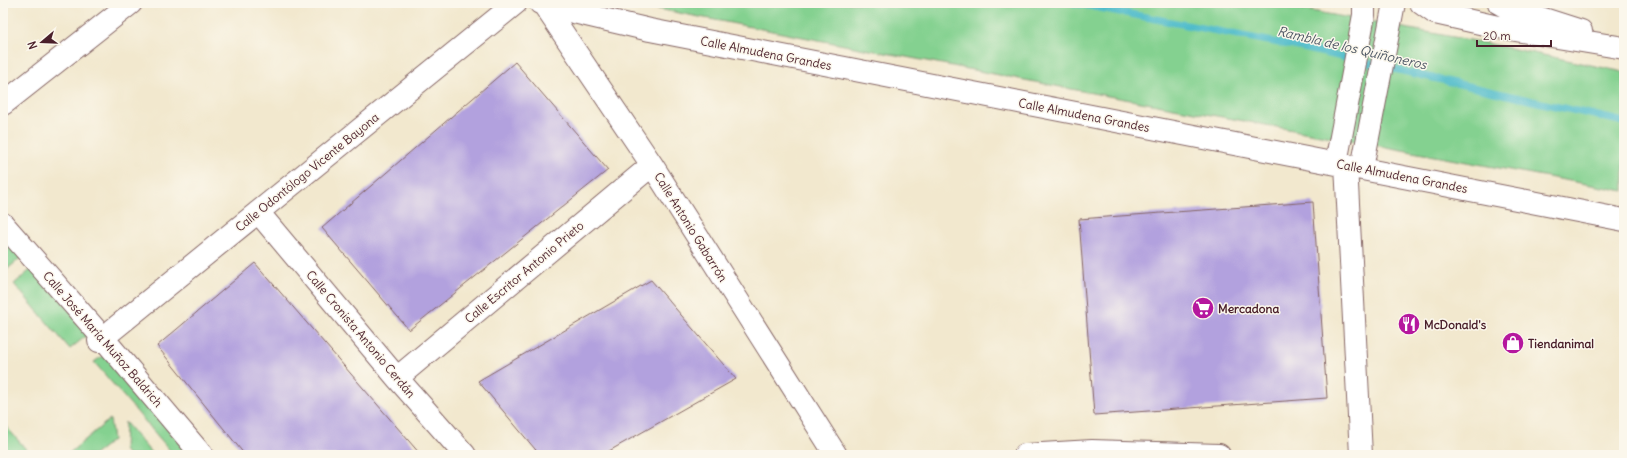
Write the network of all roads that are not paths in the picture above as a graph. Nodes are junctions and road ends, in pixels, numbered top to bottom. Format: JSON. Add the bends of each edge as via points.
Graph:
{"nodes":[{"id":1,"x":131,"y":3,"type":"edge"},
{"id":2,"x":516,"y":3,"type":"edge"},
{"id":3,"x":1364,"y":3,"type":"edge"},
{"id":4,"x":1394,"y":3,"type":"edge"},
{"id":5,"x":1422,"y":3,"type":"edge"},
{"id":6,"x":1499,"y":3,"type":"edge"},
{"id":7,"x":542,"y":4,"type":"edge"},
{"id":8,"x":1523,"y":8,"type":"edge"},
{"id":9,"x":1624,"y":45,"type":"edge"},
{"id":10,"x":1624,"y":48,"type":"edge"},
{"id":11,"x":3,"y":104,"type":"edge"},
{"id":12,"x":652,"y":165,"type":"junction"},
{"id":13,"x":1348,"y":166,"type":"junction"},
{"id":14,"x":258,"y":212,"type":"junction"},
{"id":15,"x":1624,"y":220,"type":"edge"},
{"id":16,"x":3,"y":224,"type":"edge"},
{"id":17,"x":101,"y":339,"type":"junction"},
{"id":18,"x":397,"y":378,"type":"junction"},
{"id":19,"x":202,"y":455,"type":"edge"},
{"id":20,"x":465,"y":455,"type":"edge"},
{"id":21,"x":836,"y":455,"type":"edge"},
{"id":22,"x":1025,"y":455,"type":"edge"},
{"id":23,"x":1219,"y":455,"type":"edge"},
{"id":24,"x":1361,"y":455,"type":"edge"}],
"edges":[{"from":1,"to":11,"type":"street"},
{"from":2,"to":14,"type":"street","name":"Calle Odontólogo Vicente Bayona"},
{"from":3,"to":13,"type":"street","via":[[1354,65]]},
{"from":4,"to":13,"type":"street","via":[[1381,70]]},
{"from":5,"to":10,"type":"street","via":[[1435,13],[1498,27]]},
{"from":6,"to":8,"type":"street","via":[[1506,7]]},
{"from":7,"to":12,"type":"street","name":"Calle Antonio Gabarrón"},
{"from":7,"to":13,"type":"street","name":"Calle Almudena Grandes","via":[[650,30]]},
{"from":8,"to":9,"type":"street"},
{"from":12,"to":18,"type":"street","name":"Calle Escritor Antonio Prieto"},
{"from":12,"to":21,"type":"street","name":"Calle Antonio Gabarrón"},
{"from":13,"to":15,"type":"street","name":"Calle Almudena Grandes"},
{"from":13,"to":24,"type":"street"},
{"from":14,"to":17,"type":"street","name":"Calle Odontólogo Vicente Bayona"},
{"from":14,"to":18,"type":"street","name":"Calle Cronista Antonio Cerdán"},
{"from":16,"to":17,"type":"street","name":"Calle José María Muñoz Baldrich"},
{"from":17,"to":19,"type":"street","name":"Calle José María Muñoz Baldrich"},
{"from":18,"to":20,"type":"street","name":"Calle Cronista Antonio Cerdán"},
{"from":22,"to":23,"type":"street","via":[[1092,451]]}]}
